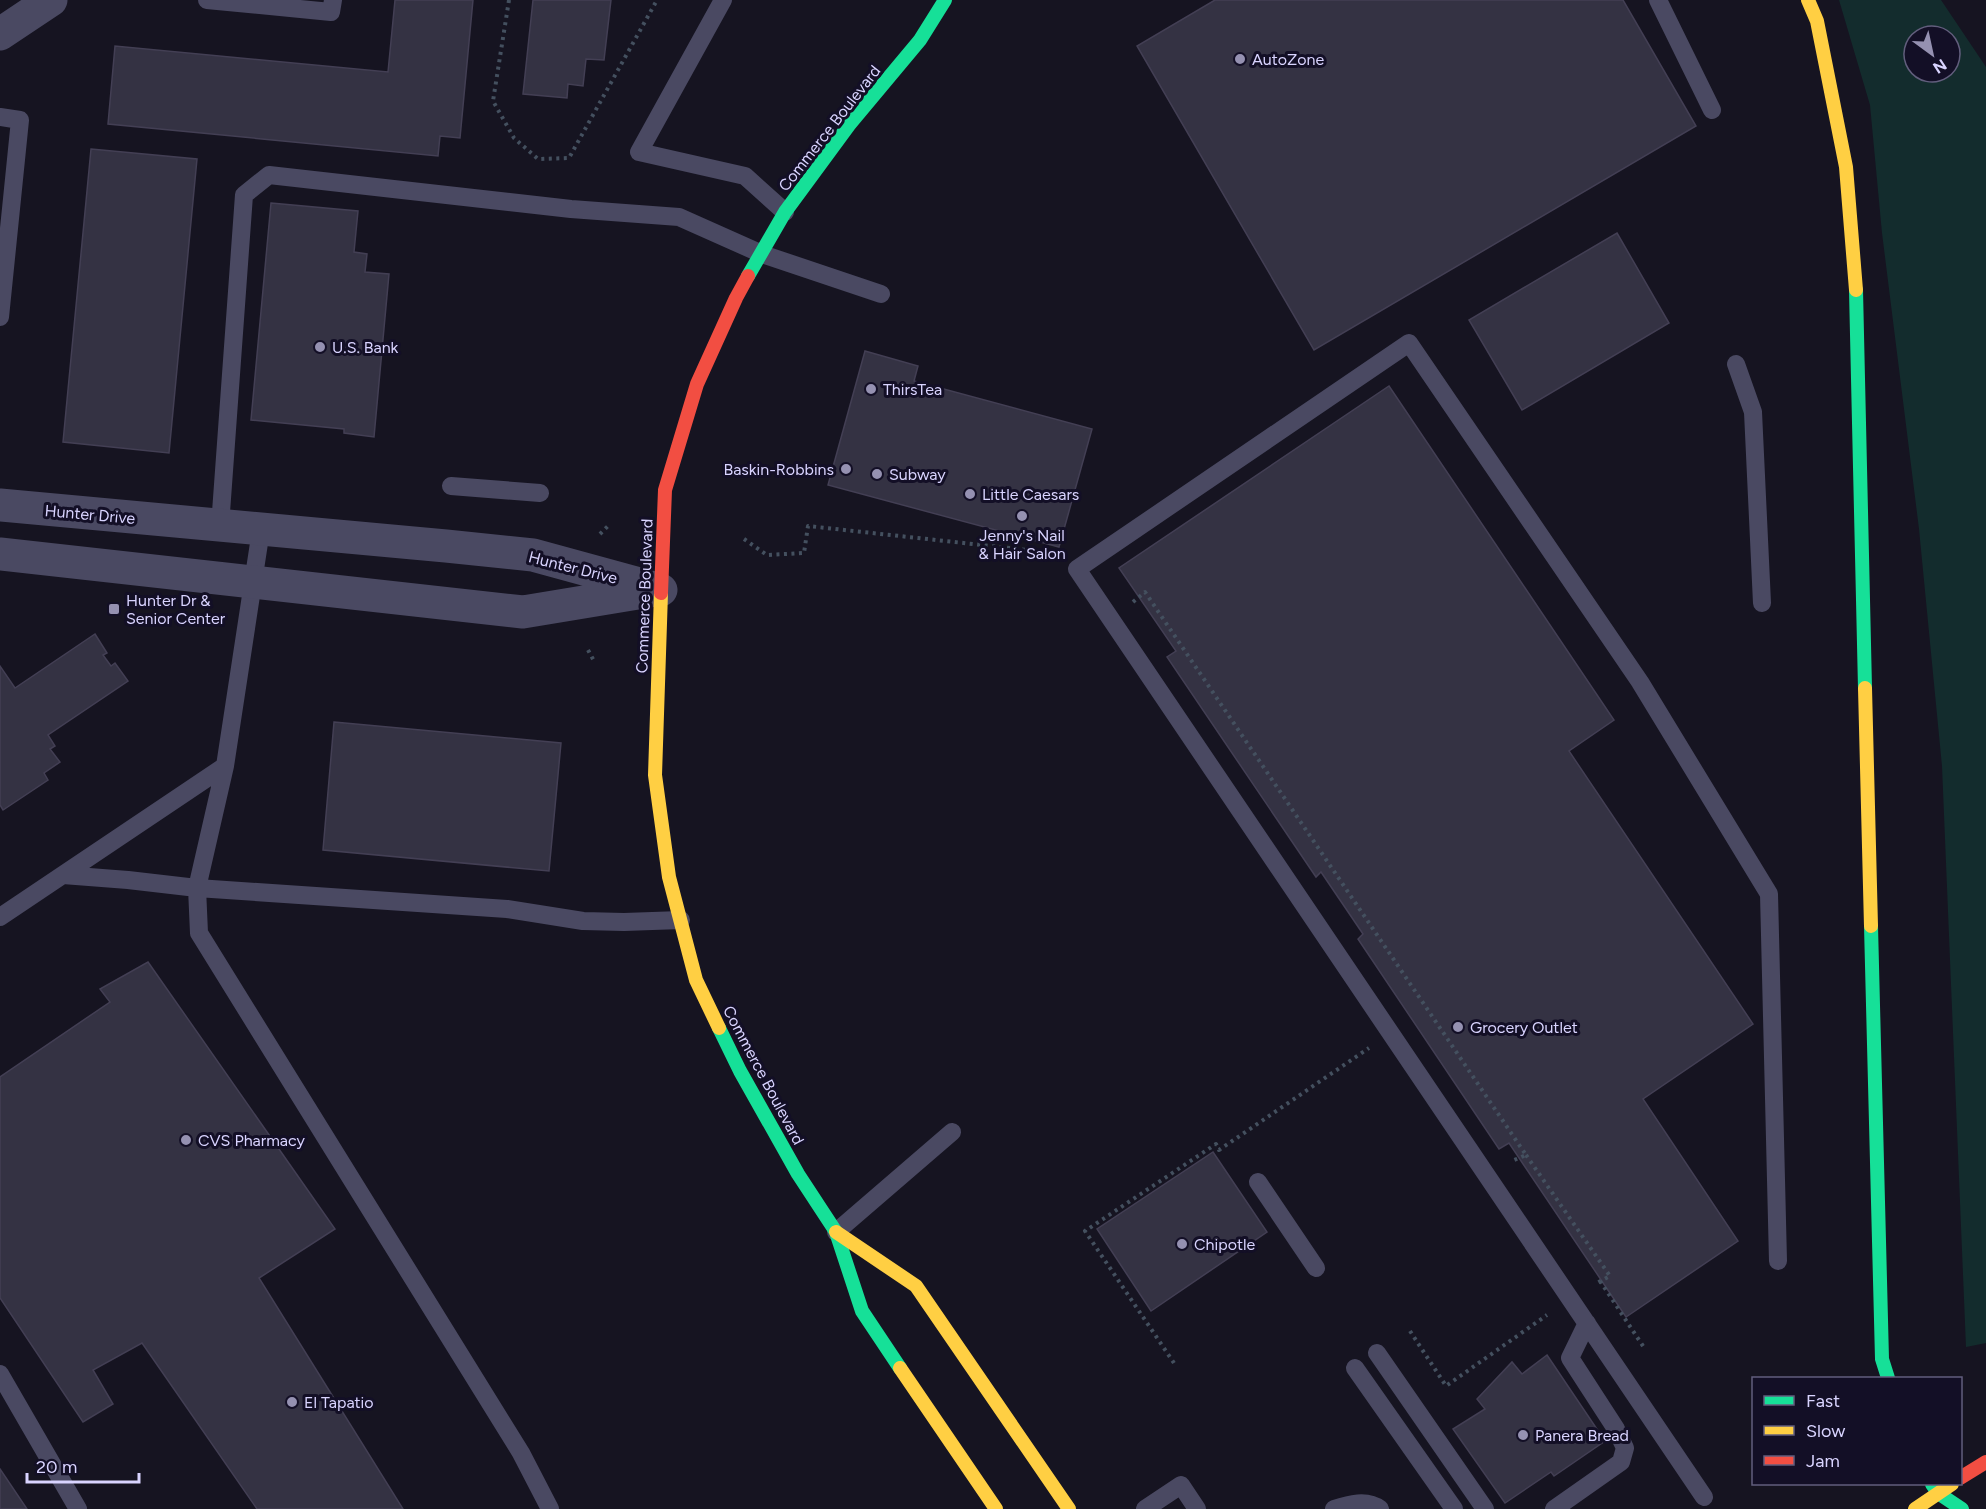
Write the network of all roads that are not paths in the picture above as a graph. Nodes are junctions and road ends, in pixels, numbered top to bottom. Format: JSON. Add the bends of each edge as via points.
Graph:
{"nodes":[{"id":1,"x":51,"y":0,"type":"edge"},
{"id":2,"x":207,"y":0,"type":"edge"},
{"id":3,"x":333,"y":0,"type":"edge"},
{"id":4,"x":723,"y":0,"type":"edge"},
{"id":5,"x":945,"y":0,"type":"edge"},
{"id":6,"x":1658,"y":0,"type":"edge"},
{"id":7,"x":1808,"y":0,"type":"edge"},
{"id":8,"x":0,"y":34,"type":"edge"},
{"id":9,"x":1712,"y":110,"type":"dead end"},
{"id":10,"x":0,"y":117,"type":"edge"},
{"id":11,"x":785,"y":212,"type":"junction"},
{"id":12,"x":762,"y":254,"type":"junction"},
{"id":13,"x":881,"y":294,"type":"dead end"},
{"id":14,"x":0,"y":318,"type":"edge"},
{"id":15,"x":1736,"y":364,"type":"dead end"},
{"id":16,"x":451,"y":486,"type":"dead end"},
{"id":17,"x":540,"y":493,"type":"dead end"},
{"id":18,"x":0,"y":505,"type":"edge"},
{"id":19,"x":220,"y":526,"type":"junction"},
{"id":20,"x":261,"y":530,"type":"junction"},
{"id":21,"x":0,"y":555,"type":"edge"},
{"id":22,"x":253,"y":583,"type":"junction"},
{"id":23,"x":661,"y":590,"type":"junction"},
{"id":24,"x":1762,"y":603,"type":"dead end"},
{"id":25,"x":225,"y":766,"type":"junction"},
{"id":26,"x":63,"y":875,"type":"junction"},
{"id":27,"x":197,"y":888,"type":"junction"},
{"id":28,"x":0,"y":916,"type":"edge"},
{"id":29,"x":681,"y":920,"type":"junction"},
{"id":30,"x":952,"y":1132,"type":"dead end"},
{"id":31,"x":1258,"y":1182,"type":"dead end"},
{"id":32,"x":836,"y":1232,"type":"junction"},
{"id":33,"x":1778,"y":1261,"type":"dead end"},
{"id":34,"x":1316,"y":1268,"type":"dead end"},
{"id":35,"x":1587,"y":1323,"type":"junction"},
{"id":36,"x":1377,"y":1353,"type":"dead end"},
{"id":37,"x":1355,"y":1368,"type":"dead end"},
{"id":38,"x":0,"y":1374,"type":"edge"},
{"id":39,"x":1887,"y":1377,"type":"edge"},
{"id":40,"x":1986,"y":1462,"type":"edge"},
{"id":41,"x":1962,"y":1477,"type":"edge"},
{"id":42,"x":1935,"y":1488,"type":"edge"},
{"id":43,"x":1704,"y":1497,"type":"dead end"},
{"id":44,"x":78,"y":1509,"type":"edge"},
{"id":45,"x":550,"y":1509,"type":"edge"},
{"id":46,"x":996,"y":1509,"type":"edge"},
{"id":47,"x":1068,"y":1509,"type":"edge"},
{"id":48,"x":1145,"y":1509,"type":"edge"},
{"id":49,"x":1197,"y":1509,"type":"edge"},
{"id":50,"x":1334,"y":1509,"type":"edge"},
{"id":51,"x":1380,"y":1509,"type":"edge"},
{"id":52,"x":1454,"y":1509,"type":"edge"},
{"id":53,"x":1485,"y":1509,"type":"edge"},
{"id":54,"x":1554,"y":1509,"type":"edge"},
{"id":55,"x":1915,"y":1509,"type":"edge"},
{"id":56,"x":1962,"y":1509,"type":"edge"}],
"edges":[{"from":1,"to":8,"type":"street"},
{"from":2,"to":3,"type":"lane","via":[[331,12]]},
{"from":4,"to":11,"type":"lane","via":[[639,152],[745,176]]},
{"from":5,"to":11,"type":"main road","name":"Commerce Boulevard","via":[[920,40],[849,125]]},
{"from":6,"to":9,"type":"lane"},
{"from":7,"to":39,"type":"main road","via":[[1816,21],[1846,167],[1855,266],[1882,1359]]},
{"from":10,"to":14,"type":"lane","via":[[20,120]]},
{"from":11,"to":12,"type":"main road","name":"Commerce Boulevard"},
{"from":12,"to":13,"type":"lane"},
{"from":12,"to":19,"type":"lane","via":[[679,218],[269,175],[244,195]]},
{"from":12,"to":23,"type":"main road","name":"Commerce Boulevard","via":[[736,298],[697,384],[664,490]]},
{"from":15,"to":24,"type":"lane","via":[[1753,412]]},
{"from":16,"to":17,"type":"lane"},
{"from":18,"to":19,"type":"street","name":"Hunter Drive"},
{"from":19,"to":20,"type":"street","name":"Hunter Drive"},
{"from":20,"to":22,"type":"lane"},
{"from":20,"to":23,"type":"street","name":"Hunter Drive","via":[[533,555]]},
{"from":21,"to":22,"type":"street","name":"Hunter Drive"},
{"from":22,"to":23,"type":"street","name":"Hunter Drive","via":[[523,612]]},
{"from":22,"to":25,"type":"lane"},
{"from":23,"to":29,"type":"main road","name":"Commerce Boulevard","via":[[655,775],[669,877]]},
{"from":25,"to":26,"type":"lane"},
{"from":25,"to":27,"type":"lane"},
{"from":26,"to":27,"type":"lane"},
{"from":26,"to":28,"type":"lane"},
{"from":27,"to":29,"type":"lane","via":[[507,909],[583,921]]},
{"from":27,"to":45,"type":"lane","via":[[199,933],[521,1453]]},
{"from":29,"to":32,"type":"main road","name":"Commerce Boulevard","via":[[696,980],[740,1071]]},
{"from":30,"to":32,"type":"lane"},
{"from":31,"to":34,"type":"lane"},
{"from":32,"to":46,"type":"main road","name":"Commerce Boulevard","via":[[862,1311]]},
{"from":32,"to":47,"type":"main road","name":"Commerce Boulevard","via":[[916,1286]]},
{"from":33,"to":35,"type":"lane","via":[[1769,894],[1640,682],[1408,343],[1077,569]]},
{"from":35,"to":43,"type":"lane"},
{"from":35,"to":54,"type":"lane","via":[[1570,1358],[1625,1448],[1621,1462]]},
{"from":36,"to":53,"type":"lane"},
{"from":37,"to":52,"type":"lane"},
{"from":38,"to":44,"type":"lane"},
{"from":40,"to":41,"type":"main road"},
{"from":42,"to":55,"type":"main road"},
{"from":42,"to":56,"type":"main road"},
{"from":48,"to":49,"type":"lane","via":[[1181,1485]]},
{"from":50,"to":51,"type":"lane","via":[[1359,1503],[1374,1504]]}]}
